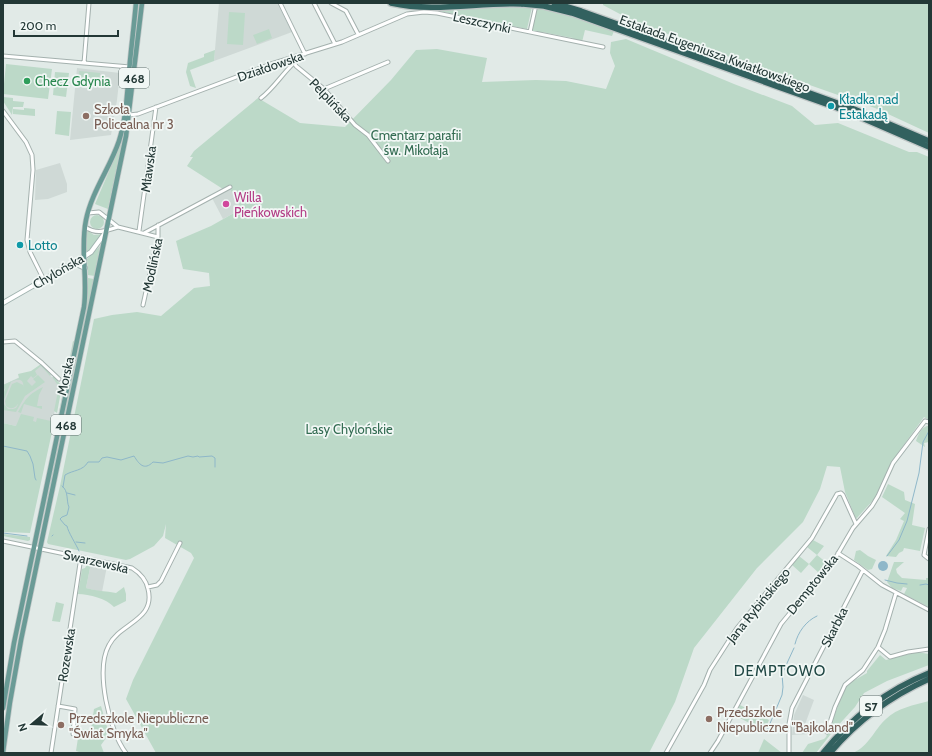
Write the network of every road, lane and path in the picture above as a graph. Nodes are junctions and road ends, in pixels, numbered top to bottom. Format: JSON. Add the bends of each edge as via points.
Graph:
{"nodes":[{"id":1,"x":89,"y":3,"type":"edge"},
{"id":2,"x":136,"y":3,"type":"edge"},
{"id":3,"x":142,"y":3,"type":"edge"},
{"id":4,"x":280,"y":3,"type":"edge"},
{"id":5,"x":314,"y":3,"type":"edge"},
{"id":6,"x":331,"y":3,"type":"edge"},
{"id":7,"x":391,"y":3,"type":"edge"},
{"id":8,"x":537,"y":3,"type":"edge"},
{"id":9,"x":554,"y":3,"type":"edge"},
{"id":10,"x":523,"y":4,"type":"edge"},
{"id":11,"x":410,"y":13,"type":"joint"},
{"id":12,"x":530,"y":32,"type":"junction"},
{"id":13,"x":358,"y":34,"type":"junction"},
{"id":14,"x":335,"y":44,"type":"junction"},
{"id":15,"x":603,"y":47,"type":"dead end"},
{"id":16,"x":305,"y":54,"type":"junction"},
{"id":17,"x":3,"y":56,"type":"edge"},
{"id":18,"x":291,"y":57,"type":"junction"},
{"id":19,"x":388,"y":62,"type":"dead end"},
{"id":20,"x":84,"y":63,"type":"junction"},
{"id":21,"x":294,"y":64,"type":"junction"},
{"id":22,"x":130,"y":67,"type":"junction"},
{"id":23,"x":324,"y":89,"type":"junction"},
{"id":24,"x":792,"y":89,"type":"junction"},
{"id":25,"x":261,"y":98,"type":"dead end"},
{"id":26,"x":156,"y":107,"type":"junction"},
{"id":27,"x":3,"y":111,"type":"edge"},
{"id":28,"x":129,"y":115,"type":"junction"},
{"id":29,"x":921,"y":141,"type":"junction"},
{"id":30,"x":929,"y":142,"type":"edge"},
{"id":31,"x":929,"y":147,"type":"edge"},
{"id":32,"x":388,"y":161,"type":"dead end"},
{"id":33,"x":230,"y":187,"type":"dead end"},
{"id":34,"x":88,"y":213,"type":"junction"},
{"id":35,"x":109,"y":219,"type":"junction"},
{"id":36,"x":158,"y":225,"type":"junction"},
{"id":37,"x":85,"y":227,"type":"junction"},
{"id":38,"x":118,"y":227,"type":"junction"},
{"id":39,"x":106,"y":231,"type":"junction"},
{"id":40,"x":139,"y":231,"type":"junction"},
{"id":41,"x":144,"y":233,"type":"junction"},
{"id":42,"x":158,"y":236,"type":"junction"},
{"id":43,"x":85,"y":256,"type":"junction"},
{"id":44,"x":74,"y":263,"type":"junction"},
{"id":45,"x":85,"y":268,"type":"junction"},
{"id":46,"x":44,"y":280,"type":"junction"},
{"id":47,"x":3,"y":303,"type":"edge"},
{"id":48,"x":143,"y":305,"type":"dead end"},
{"id":49,"x":3,"y":342,"type":"edge"},
{"id":50,"x":59,"y":379,"type":"dead end"},
{"id":51,"x":929,"y":422,"type":"edge"},
{"id":52,"x":856,"y":524,"type":"junction"},
{"id":53,"x":929,"y":529,"type":"edge"},
{"id":54,"x":3,"y":541,"type":"edge"},
{"id":55,"x":180,"y":542,"type":"dead end"},
{"id":56,"x":34,"y":547,"type":"junction"},
{"id":57,"x":40,"y":548,"type":"junction"},
{"id":58,"x":838,"y":553,"type":"junction"},
{"id":59,"x":924,"y":555,"type":"junction"},
{"id":60,"x":929,"y":556,"type":"edge"},
{"id":61,"x":81,"y":557,"type":"junction"},
{"id":62,"x":929,"y":559,"type":"edge"},
{"id":63,"x":864,"y":570,"type":"junction"},
{"id":64,"x":148,"y":587,"type":"junction"},
{"id":65,"x":896,"y":593,"type":"junction"},
{"id":66,"x":929,"y":610,"type":"edge"},
{"id":67,"x":878,"y":647,"type":"junction"},
{"id":68,"x":929,"y":649,"type":"edge"},
{"id":69,"x":929,"y":673,"type":"edge"},
{"id":70,"x":929,"y":679,"type":"edge"},
{"id":71,"x":58,"y":706,"type":"junction"},
{"id":72,"x":3,"y":708,"type":"edge"},
{"id":73,"x":827,"y":732,"type":"dead end"},
{"id":74,"x":73,"y":734,"type":"dead end"},
{"id":75,"x":3,"y":752,"type":"edge"},
{"id":76,"x":51,"y":753,"type":"edge"},
{"id":77,"x":126,"y":753,"type":"edge"},
{"id":78,"x":666,"y":753,"type":"edge"},
{"id":79,"x":710,"y":753,"type":"edge"},
{"id":80,"x":789,"y":753,"type":"edge"},
{"id":81,"x":823,"y":753,"type":"edge"},
{"id":82,"x":830,"y":753,"type":"edge"}],
"edges":[{"from":1,"to":20,"type":"street"},
{"from":2,"to":22,"type":"main road","name":"Morska","number":"468"},
{"from":3,"to":28,"type":"main road","name":"Morska","number":"468"},
{"from":4,"to":16,"type":"street"},
{"from":5,"to":14,"type":"street"},
{"from":6,"to":13,"type":"street","via":[[346,11]]},
{"from":7,"to":10,"type":"highway","name":"Estakada Eugeniusza Kwiatkowskiego","via":[[424,8]]},
{"from":8,"to":12,"type":"street","name":"Leszczynki"},
{"from":9,"to":24,"type":"highway","name":"Estakada Eugeniusza Kwiatkowskiego"},
{"from":10,"to":24,"type":"highway","name":"Estakada Eugeniusza Kwiatkowskiego","bridge":true,"via":[[572,13]]},
{"from":11,"to":12,"type":"street","name":"Leszczynki","via":[[438,13]]},
{"from":11,"to":13,"type":"street","name":"Działdowska"},
{"from":12,"to":15,"type":"street","name":"Leszczynki"},
{"from":13,"to":14,"type":"street","name":"Działdowska"},
{"from":14,"to":16,"type":"street","name":"Działdowska"},
{"from":16,"to":18,"type":"street","name":"Działdowska"},
{"from":17,"to":20,"type":"street"},
{"from":18,"to":21,"type":"street","name":"Pelplińska"},
{"from":18,"to":26,"type":"street","name":"Działdowska"},
{"from":19,"to":23,"type":"street"},
{"from":20,"to":22,"type":"street"},
{"from":21,"to":23,"type":"street","name":"Pelplińska"},
{"from":21,"to":25,"type":"street"},
{"from":22,"to":34,"type":"main road","name":"Morska","number":"468","via":[[118,142]]},
{"from":23,"to":32,"type":"street","name":"Pelplińska","via":[[368,135]]},
{"from":24,"to":29,"type":"highway","name":"Estakada Eugeniusza Kwiatkowskiego"},
{"from":26,"to":28,"type":"street","name":"Działdowska"},
{"from":26,"to":40,"type":"street","name":"Mławska"},
{"from":27,"to":46,"type":"street","via":[[26,142],[32,155],[27,240]]},
{"from":28,"to":35,"type":"main road","name":"Morska","number":"468"},
{"from":29,"to":30,"type":"highway","name":"Estakada Eugeniusza Kwiatkowskiego"},
{"from":29,"to":31,"type":"highway","name":"Estakada Eugeniusza Kwiatkowskiego"},
{"from":33,"to":36,"type":"street"},
{"from":34,"to":35,"type":"street","via":[[100,212]]},
{"from":34,"to":37,"type":"main road","name":"Morska","number":"468"},
{"from":35,"to":38,"type":"street"},
{"from":35,"to":39,"type":"main road","name":"Morska","number":"468"},
{"from":36,"to":41,"type":"street"},
{"from":36,"to":42,"type":"street","name":"Modlińska"},
{"from":37,"to":39,"type":"street","via":[[94,232]]},
{"from":37,"to":43,"type":"main road","name":"Morska","number":"468"},
{"from":38,"to":39,"type":"street"},
{"from":38,"to":40,"type":"street"},
{"from":39,"to":43,"type":"street","name":"Chylońska","via":[[91,252]]},
{"from":39,"to":57,"type":"main road","name":"Morska","number":"468"},
{"from":40,"to":41,"type":"street"},
{"from":41,"to":42,"type":"street"},
{"from":42,"to":48,"type":"street","name":"Modlińska"},
{"from":43,"to":44,"type":"street","name":"Chylońska"},
{"from":43,"to":45,"type":"main road","name":"Morska","number":"468"},
{"from":44,"to":45,"type":"street"},
{"from":44,"to":46,"type":"street","name":"Chylońska"},
{"from":45,"to":56,"type":"main road","name":"Morska","number":"468","via":[[84,307]]},
{"from":46,"to":47,"type":"street","name":"Chylońska"},
{"from":49,"to":50,"type":"street","via":[[14,340]]},
{"from":51,"to":52,"type":"street","name":"Demptowska","via":[[925,421],[894,463],[881,492]]},
{"from":52,"to":58,"type":"street","name":"Demptowska"},
{"from":52,"to":78,"type":"street","name":"Jana Rybińskiego","via":[[843,495],[837,494],[812,538],[727,642]]},
{"from":53,"to":59,"type":"street"},
{"from":54,"to":56,"type":"street","name":"Swarzewska"},
{"from":55,"to":64,"type":"street","via":[[161,582]]},
{"from":56,"to":57,"type":"street","name":"Swarzewska"},
{"from":56,"to":72,"type":"main road","name":"Morska","number":"468"},
{"from":57,"to":61,"type":"street","name":"Swarzewska"},
{"from":57,"to":75,"type":"main road","name":"Morska","number":"468","via":[[14,679]]},
{"from":58,"to":63,"type":"street"},
{"from":58,"to":79,"type":"street","name":"Demptowska","via":[[781,624]]},
{"from":59,"to":60,"type":"street"},
{"from":59,"to":62,"type":"street"},
{"from":61,"to":64,"type":"street","name":"Swarzewska","via":[[132,568],[142,576]]},
{"from":61,"to":71,"type":"street","name":"Rozewska"},
{"from":63,"to":65,"type":"street"},
{"from":63,"to":80,"type":"street","name":"Skarbka","via":[[792,708]]},
{"from":64,"to":77,"type":"street","via":[[149,600],[146,609],[140,617],[112,638],[103,662],[105,694],[118,740]]},
{"from":65,"to":66,"type":"street"},
{"from":65,"to":67,"type":"street"},
{"from":67,"to":68,"type":"street","via":[[890,657]]},
{"from":67,"to":73,"type":"street","via":[[867,665],[842,691]]},
{"from":69,"to":81,"type":"highway","number":"S7","via":[[892,691],[864,711]]},
{"from":70,"to":82,"type":"highway","number":"S7","via":[[901,693],[868,715]]},
{"from":71,"to":74,"type":"street","via":[[75,709]]},
{"from":71,"to":76,"type":"street","name":"Rozewska"}]}
